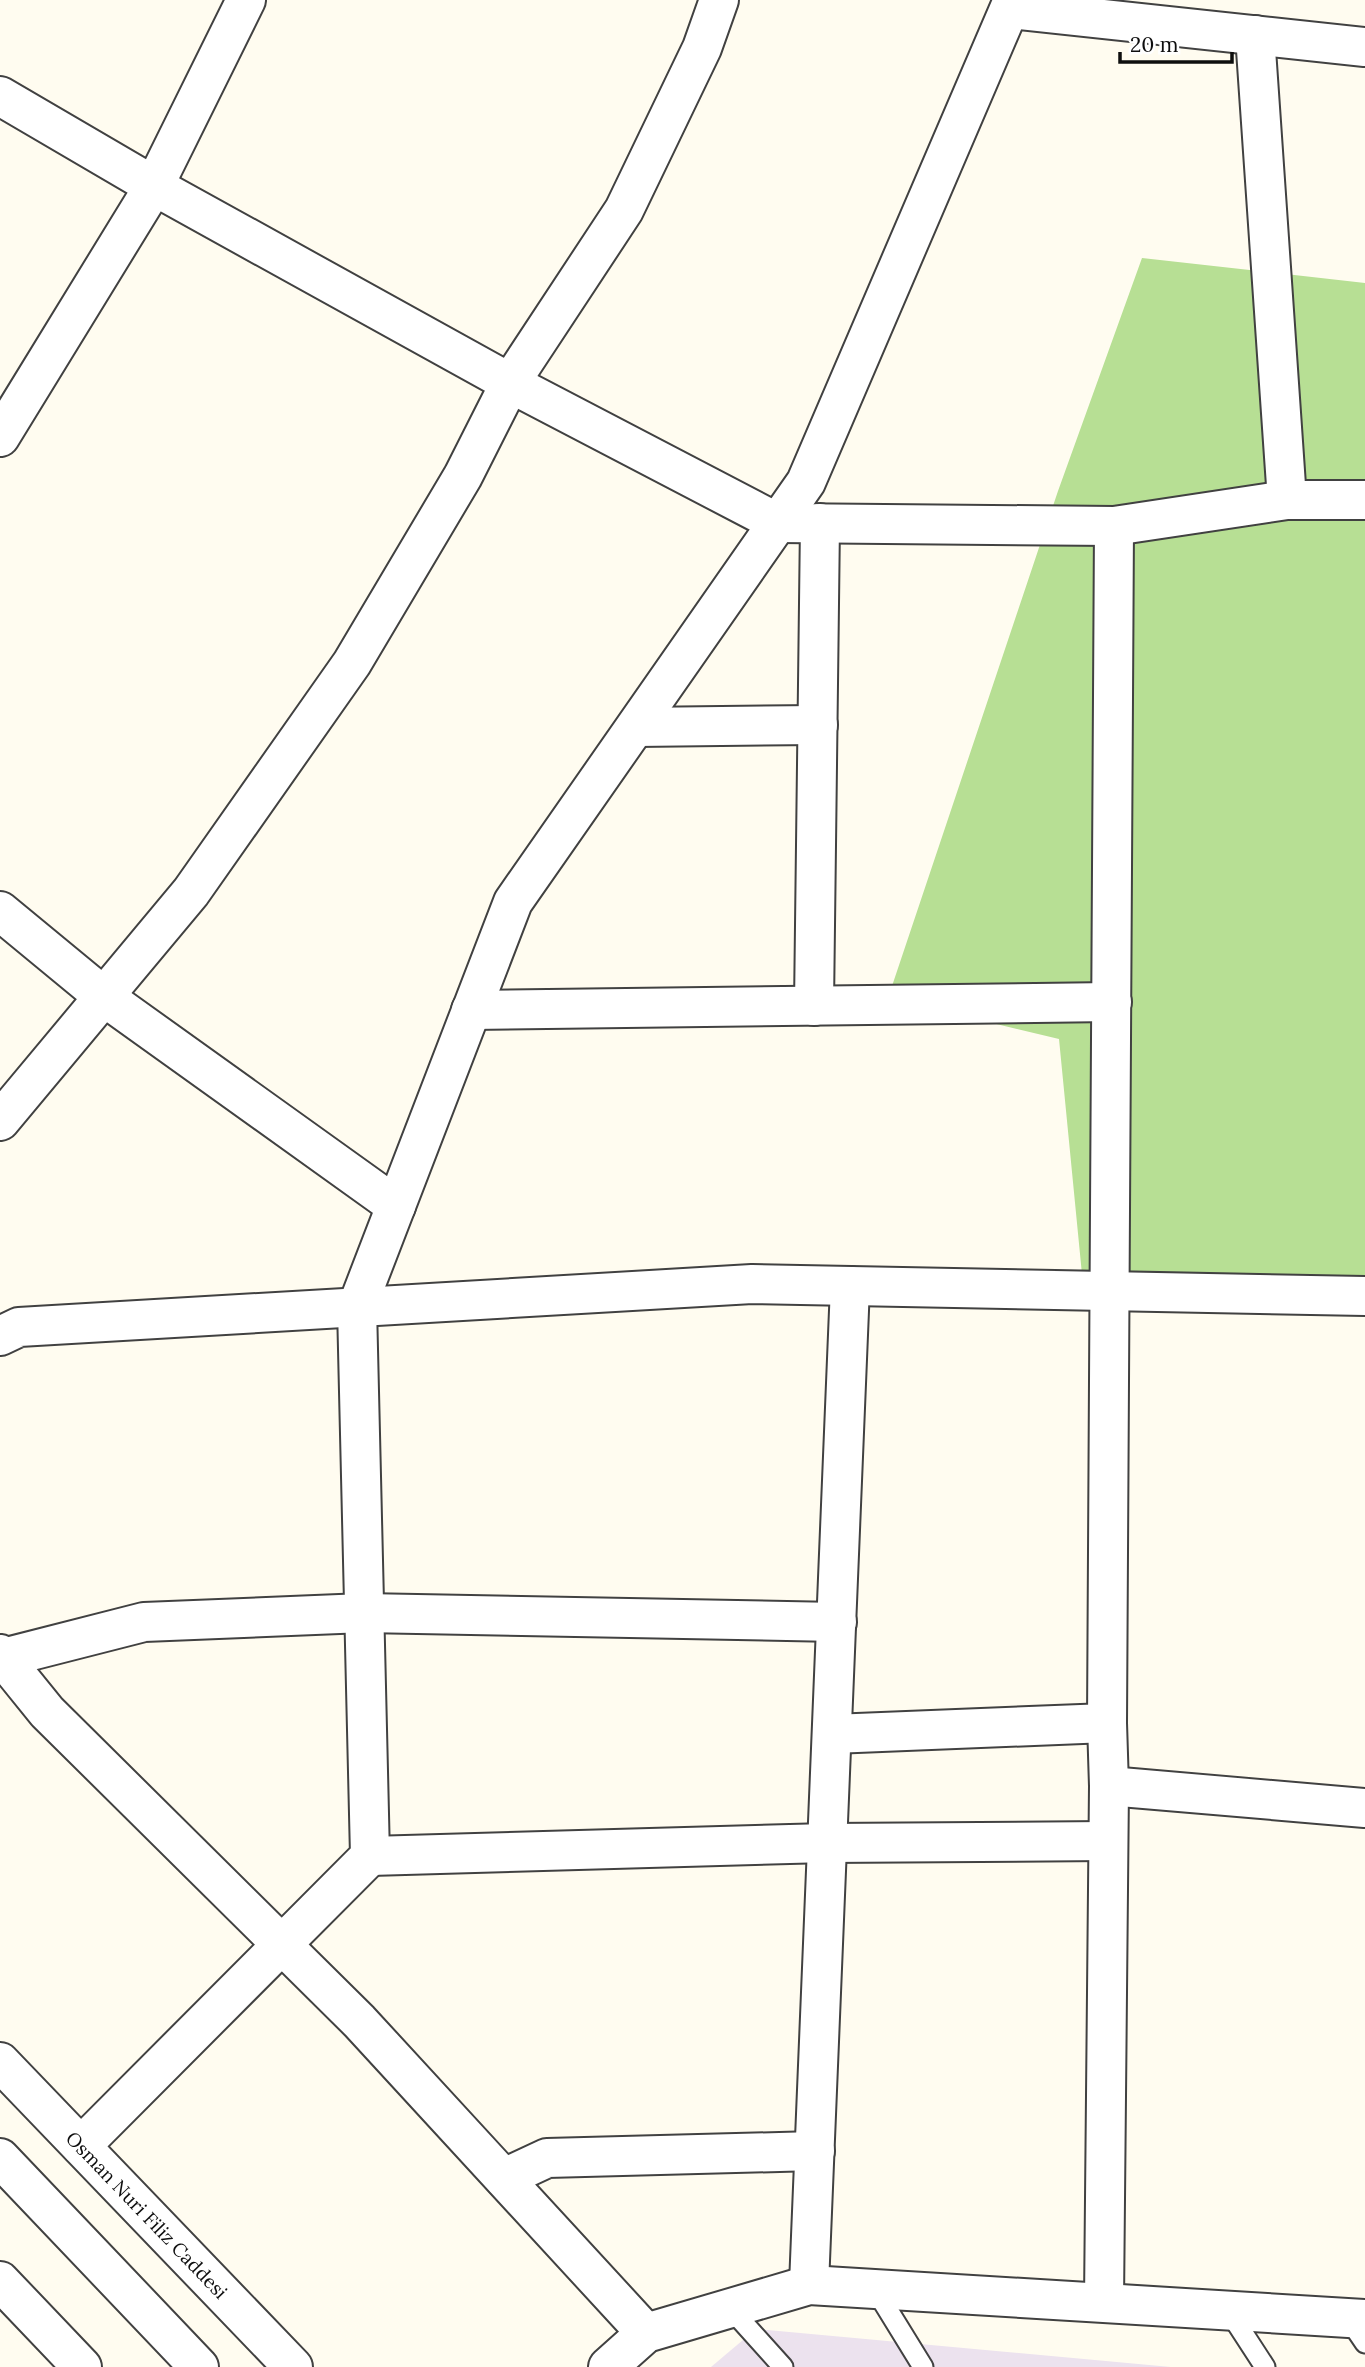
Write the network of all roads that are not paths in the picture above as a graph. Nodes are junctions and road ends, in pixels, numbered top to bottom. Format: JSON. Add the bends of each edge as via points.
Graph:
{"nodes":[{"id":1,"x":246,"y":0,"type":"edge"},
{"id":2,"x":719,"y":0,"type":"edge"},
{"id":3,"x":1011,"y":4,"type":"edge"},
{"id":4,"x":1255,"y":35,"type":"junction"},
{"id":5,"x":1365,"y":47,"type":"edge"},
{"id":6,"x":0,"y":96,"type":"edge"},
{"id":7,"x":154,"y":186,"type":"junction"},
{"id":8,"x":510,"y":383,"type":"junction"},
{"id":9,"x":0,"y":438,"type":"edge"},
{"id":10,"x":1287,"y":500,"type":"junction"},
{"id":11,"x":1365,"y":500,"type":"edge"},
{"id":12,"x":778,"y":523,"type":"junction"},
{"id":13,"x":820,"y":523,"type":"junction"},
{"id":14,"x":1114,"y":526,"type":"junction"},
{"id":15,"x":818,"y":725,"type":"junction"},
{"id":16,"x":636,"y":727,"type":"junction"},
{"id":17,"x":0,"y":911,"type":"edge"},
{"id":18,"x":103,"y":996,"type":"junction"},
{"id":19,"x":1112,"y":1002,"type":"junction"},
{"id":20,"x":814,"y":1006,"type":"junction"},
{"id":21,"x":471,"y":1010,"type":"junction"},
{"id":22,"x":0,"y":1121,"type":"edge"},
{"id":23,"x":396,"y":1206,"type":"junction"},
{"id":24,"x":850,"y":1286,"type":"junction"},
{"id":25,"x":1110,"y":1291,"type":"junction"},
{"id":26,"x":1365,"y":1296,"type":"edge"},
{"id":27,"x":357,"y":1307,"type":"junction"},
{"id":28,"x":0,"y":1336,"type":"edge"},
{"id":29,"x":364,"y":1613,"type":"junction"},
{"id":30,"x":836,"y":1622,"type":"junction"},
{"id":31,"x":1,"y":1656,"type":"edge"},
{"id":32,"x":1107,"y":1723,"type":"junction"},
{"id":33,"x":832,"y":1734,"type":"junction"},
{"id":34,"x":1109,"y":1786,"type":"junction"},
{"id":35,"x":1365,"y":1808,"type":"edge"},
{"id":36,"x":1107,"y":1841,"type":"junction"},
{"id":37,"x":827,"y":1843,"type":"junction"},
{"id":38,"x":370,"y":1856,"type":"junction"},
{"id":39,"x":283,"y":1945,"type":"junction"},
{"id":40,"x":0,"y":2062,"type":"edge"},
{"id":41,"x":81,"y":2146,"type":"junction"},
{"id":42,"x":815,"y":2151,"type":"junction"},
{"id":43,"x":0,"y":2158,"type":"edge"},
{"id":44,"x":504,"y":2178,"type":"junction"},
{"id":45,"x":0,"y":2281,"type":"edge"},
{"id":46,"x":809,"y":2285,"type":"junction"},
{"id":47,"x":875,"y":2289,"type":"junction"},
{"id":48,"x":1104,"y":2302,"type":"junction"},
{"id":49,"x":730,"y":2308,"type":"junction"},
{"id":50,"x":1227,"y":2309,"type":"junction"},
{"id":51,"x":1359,"y":2327,"type":"edge"},
{"id":52,"x":646,"y":2333,"type":"junction"},
{"id":53,"x":82,"y":2367,"type":"edge"},
{"id":54,"x":199,"y":2367,"type":"edge"},
{"id":55,"x":293,"y":2367,"type":"edge"},
{"id":56,"x":608,"y":2367,"type":"edge"},
{"id":57,"x":783,"y":2367,"type":"edge"},
{"id":58,"x":923,"y":2367,"type":"edge"},
{"id":59,"x":1265,"y":2367,"type":"edge"}],
"edges":[{"from":1,"to":7,"type":"street"},
{"from":2,"to":8,"type":"street","via":[[702,48],[624,210]]},
{"from":3,"to":4,"type":"street"},
{"from":3,"to":12,"type":"street","via":[[806,482]]},
{"from":4,"to":5,"type":"street"},
{"from":4,"to":10,"type":"street"},
{"from":6,"to":7,"type":"street"},
{"from":7,"to":8,"type":"street"},
{"from":7,"to":9,"type":"street"},
{"from":8,"to":12,"type":"street"},
{"from":8,"to":18,"type":"street","via":[[463,476],[352,663],[191,892]]},
{"from":10,"to":11,"type":"street"},
{"from":10,"to":14,"type":"street"},
{"from":12,"to":13,"type":"street"},
{"from":12,"to":16,"type":"street"},
{"from":13,"to":14,"type":"street"},
{"from":13,"to":15,"type":"street"},
{"from":14,"to":19,"type":"street"},
{"from":15,"to":16,"type":"street"},
{"from":15,"to":20,"type":"street"},
{"from":16,"to":21,"type":"street","via":[[513,902]]},
{"from":17,"to":18,"type":"street"},
{"from":18,"to":22,"type":"street"},
{"from":18,"to":23,"type":"street"},
{"from":19,"to":20,"type":"street"},
{"from":19,"to":25,"type":"street"},
{"from":20,"to":21,"type":"street"},
{"from":21,"to":23,"type":"street"},
{"from":23,"to":27,"type":"street"},
{"from":24,"to":25,"type":"street"},
{"from":24,"to":27,"type":"street","via":[[752,1284]]},
{"from":24,"to":30,"type":"street"},
{"from":25,"to":26,"type":"street"},
{"from":25,"to":32,"type":"street"},
{"from":27,"to":28,"type":"street","via":[[19,1328]]},
{"from":27,"to":29,"type":"street"},
{"from":29,"to":30,"type":"street"},
{"from":29,"to":31,"type":"street","via":[[144,1622]]},
{"from":29,"to":38,"type":"street"},
{"from":30,"to":33,"type":"street"},
{"from":31,"to":39,"type":"street","via":[[47,1712]]},
{"from":32,"to":33,"type":"street"},
{"from":32,"to":34,"type":"street"},
{"from":33,"to":37,"type":"street"},
{"from":34,"to":35,"type":"street"},
{"from":34,"to":36,"type":"street"},
{"from":36,"to":37,"type":"street"},
{"from":36,"to":48,"type":"street"},
{"from":37,"to":38,"type":"street"},
{"from":37,"to":42,"type":"street"},
{"from":38,"to":39,"type":"street"},
{"from":39,"to":41,"type":"street"},
{"from":39,"to":44,"type":"street"},
{"from":40,"to":41,"type":"street","name":"Osman Nuri Filiz Caddesi"},
{"from":41,"to":55,"type":"street","name":"Osman Nuri Filiz Caddesi"},
{"from":42,"to":44,"type":"street","via":[[547,2158]]},
{"from":42,"to":46,"type":"street"},
{"from":43,"to":54,"type":"street"},
{"from":44,"to":52,"type":"street"},
{"from":45,"to":53,"type":"street"},
{"from":46,"to":47,"type":"street"},
{"from":46,"to":49,"type":"street"},
{"from":47,"to":48,"type":"street"},
{"from":47,"to":58,"type":"lane"},
{"from":48,"to":50,"type":"street"},
{"from":49,"to":52,"type":"street"},
{"from":49,"to":57,"type":"lane"},
{"from":50,"to":51,"type":"street"},
{"from":50,"to":59,"type":"lane"},
{"from":52,"to":56,"type":"street"}]}
